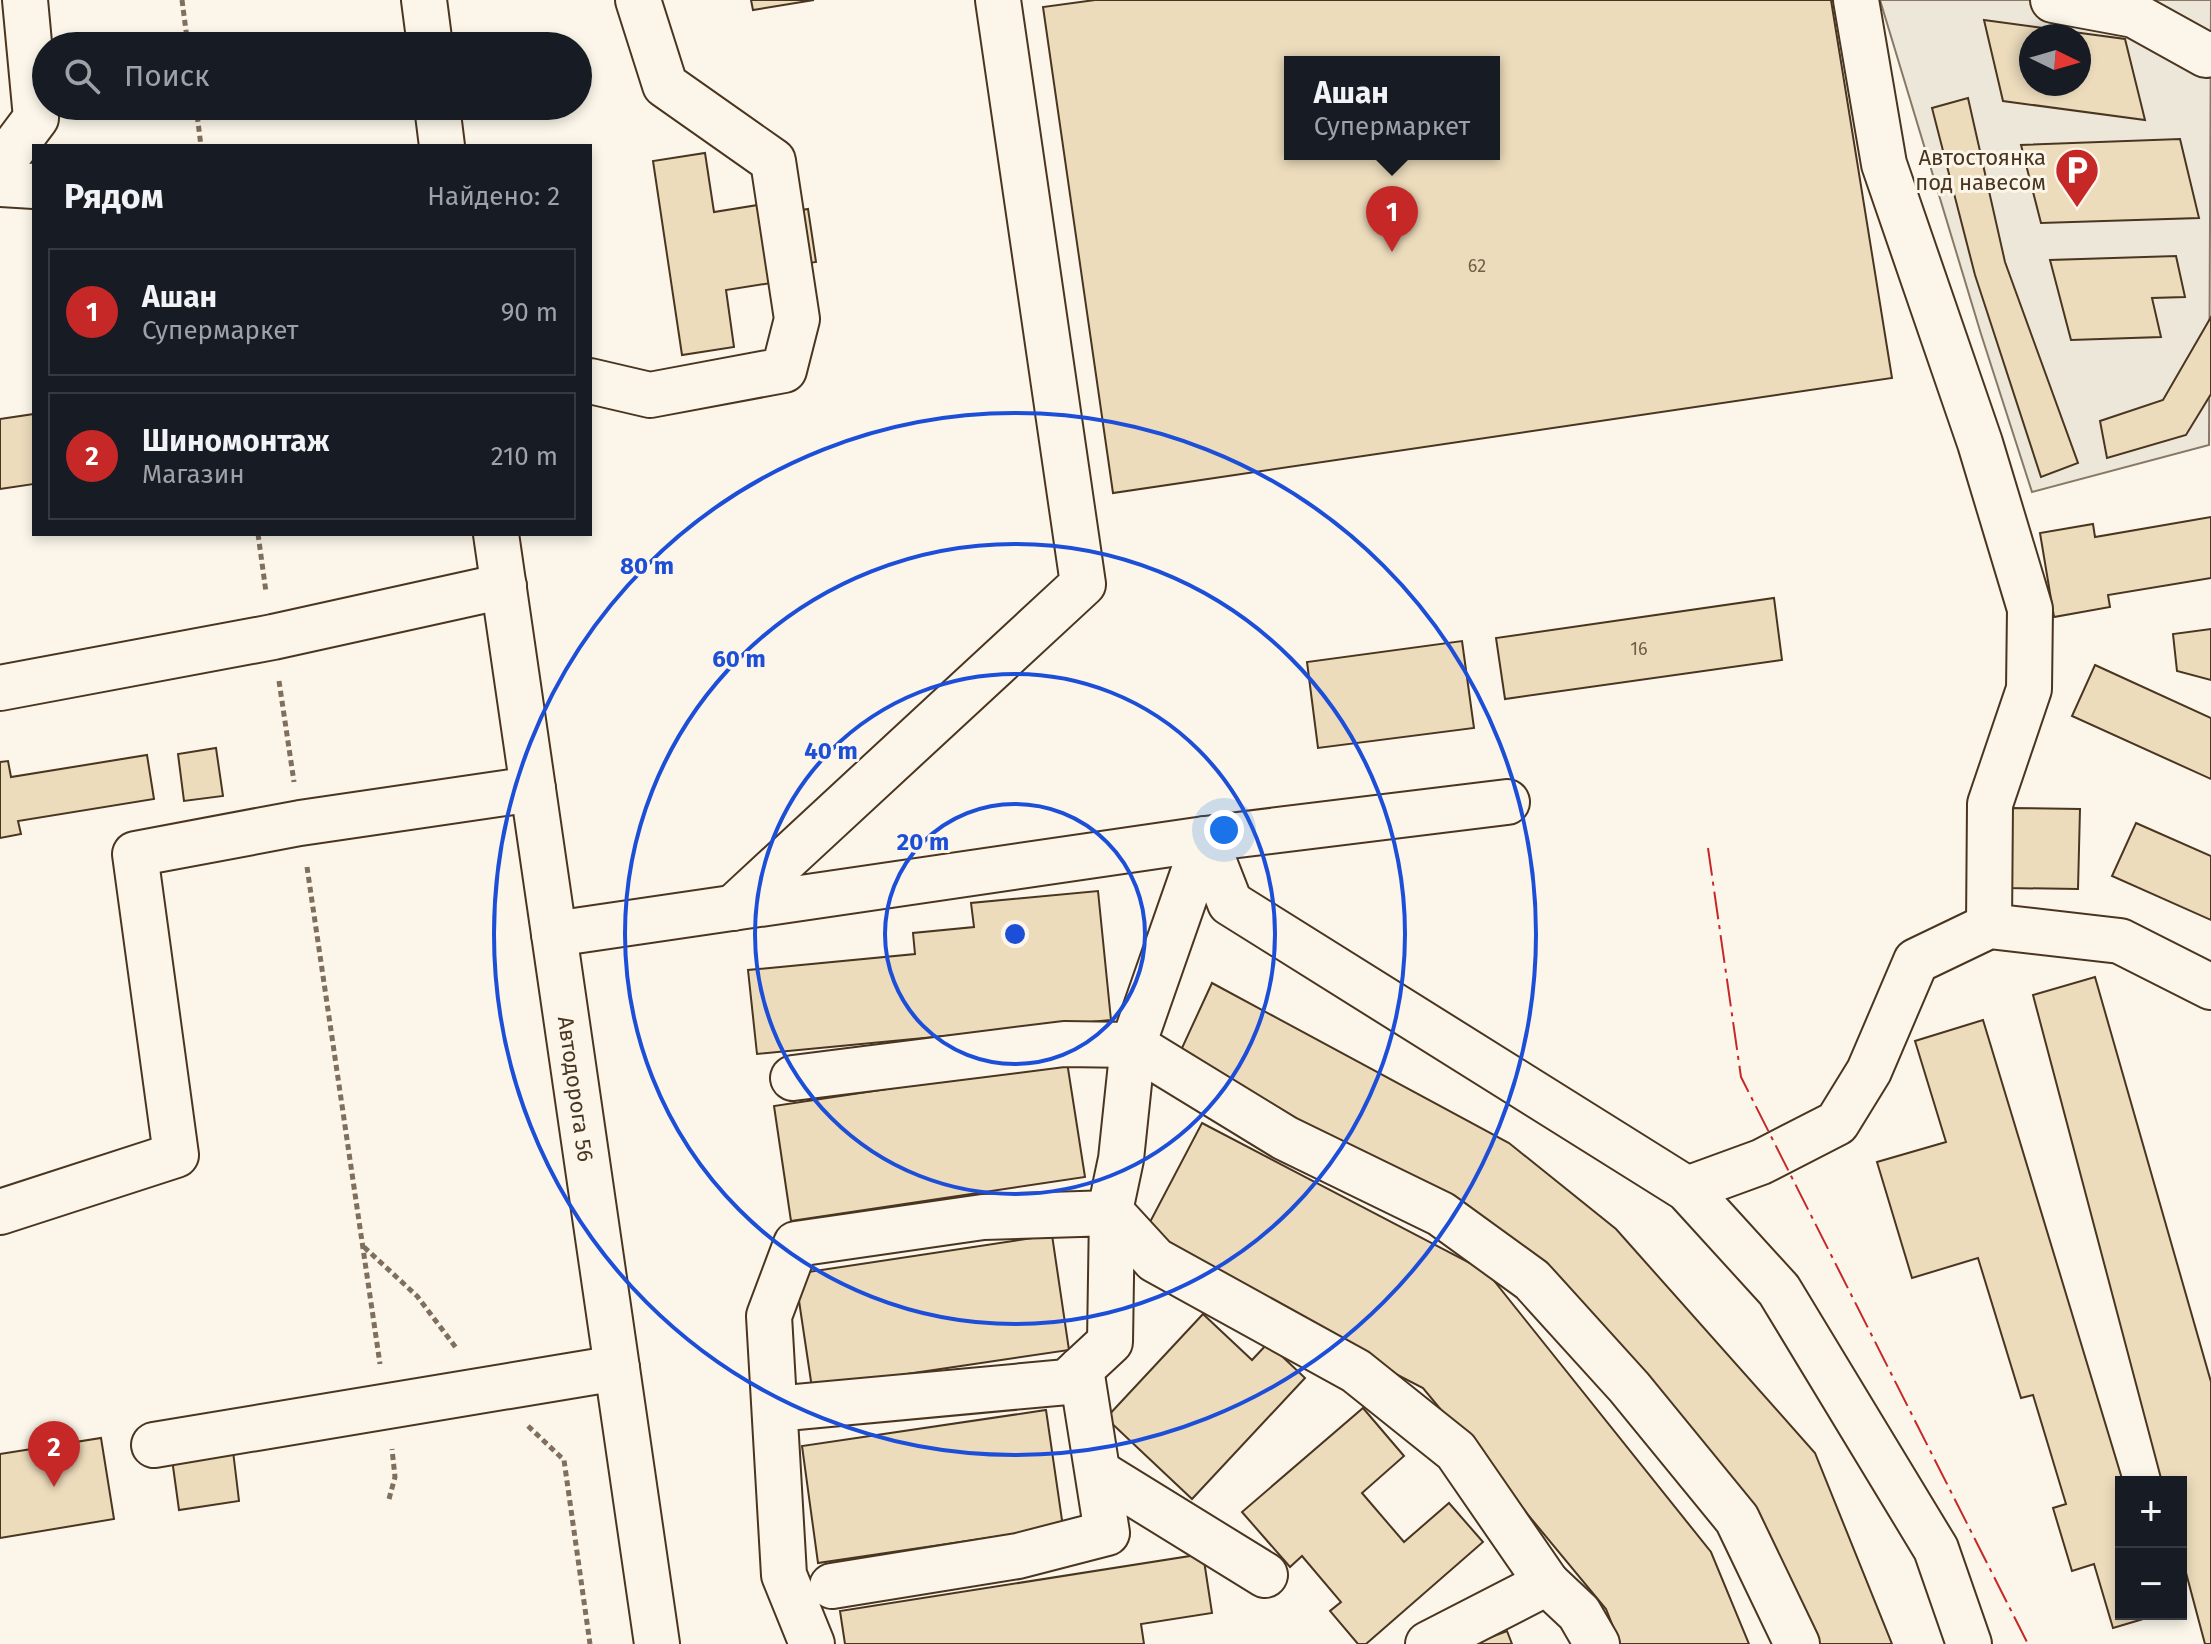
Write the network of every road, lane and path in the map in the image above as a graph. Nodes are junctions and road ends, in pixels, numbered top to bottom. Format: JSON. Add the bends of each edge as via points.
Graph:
{"nodes":[{"id":1,"x":25,"y":0,"type":"edge"},
{"id":2,"x":182,"y":0,"type":"edge"},
{"id":3,"x":424,"y":0,"type":"edge"},
{"id":4,"x":638,"y":0,"type":"edge"},
{"id":5,"x":998,"y":0,"type":"edge"},
{"id":6,"x":1856,"y":0,"type":"edge"},
{"id":7,"x":2053,"y":0,"type":"edge"},
{"id":8,"x":186,"y":32,"type":"edge"},
{"id":9,"x":428,"y":32,"type":"edge"},
{"id":10,"x":2211,"y":54,"type":"edge"},
{"id":11,"x":32,"y":75,"type":"edge"},
{"id":12,"x":34,"y":120,"type":"edge"},
{"id":13,"x":198,"y":120,"type":"edge"},
{"id":14,"x":439,"y":120,"type":"edge"},
{"id":15,"x":201,"y":144,"type":"edge"},
{"id":16,"x":442,"y":144,"type":"edge"},
{"id":17,"x":0,"y":166,"type":"edge"},
{"id":18,"x":0,"y":184,"type":"edge"},
{"id":19,"x":32,"y":186,"type":"edge"},
{"id":20,"x":592,"y":381,"type":"edge"},
{"id":21,"x":258,"y":536,"type":"edge"},
{"id":22,"x":496,"y":536,"type":"edge"},
{"id":23,"x":504,"y":586,"type":"junction"},
{"id":24,"x":273,"y":637,"type":"junction"},
{"id":25,"x":0,"y":688,"type":"edge"},
{"id":26,"x":533,"y":789,"type":"junction"},
{"id":27,"x":1507,"y":802,"type":"dead end"},
{"id":28,"x":300,"y":823,"type":"junction"},
{"id":29,"x":1205,"y":839,"type":"junction"},
{"id":30,"x":733,"y":908,"type":"junction"},
{"id":31,"x":1989,"y":926,"type":"junction"},
{"id":32,"x":554,"y":934,"type":"junction"},
{"id":33,"x":2211,"y":987,"type":"edge"},
{"id":34,"x":1133,"y":1045,"type":"junction"},
{"id":35,"x":793,"y":1078,"type":"dead end"},
{"id":36,"x":1687,"y":1189,"type":"junction"},
{"id":37,"x":0,"y":1212,"type":"edge"},
{"id":38,"x":1112,"y":1213,"type":"junction"},
{"id":39,"x":363,"y":1247,"type":"junction"},
{"id":40,"x":617,"y":1368,"type":"junction"},
{"id":41,"x":1081,"y":1369,"type":"junction"},
{"id":42,"x":490,"y":1389,"type":"junction"},
{"id":43,"x":387,"y":1406,"type":"junction"},
{"id":44,"x":775,"y":1409,"type":"junction"},
{"id":45,"x":154,"y":1445,"type":"dead end"},
{"id":46,"x":1098,"y":1472,"type":"junction"},
{"id":47,"x":389,"y":1499,"type":"dead end"},
{"id":48,"x":1265,"y":1575,"type":"dead end"},
{"id":49,"x":1547,"y":1583,"type":"junction"},
{"id":50,"x":832,"y":1586,"type":"dead end"},
{"id":51,"x":590,"y":1644,"type":"edge"},
{"id":52,"x":657,"y":1644,"type":"edge"},
{"id":53,"x":812,"y":1644,"type":"edge"},
{"id":54,"x":1428,"y":1644,"type":"edge"},
{"id":55,"x":1597,"y":1644,"type":"edge"},
{"id":56,"x":1797,"y":1644,"type":"edge"},
{"id":57,"x":1969,"y":1644,"type":"edge"}],
"edges":[{"from":1,"to":11,"type":"street"},
{"from":2,"to":8,"type":"path"},
{"from":3,"to":9,"type":"street"},
{"from":4,"to":20,"type":"street","via":[[665,85],[773,161],[797,319],[784,370],[650,395]]},
{"from":5,"to":30,"type":"street","via":[[1083,584]]},
{"from":6,"to":31,"type":"street","via":[[1884,164],[1980,443],[2030,609],[2029,689],[1990,804]]},
{"from":7,"to":10,"type":"street","via":[[2134,15]]},
{"from":12,"to":17,"type":"street"},
{"from":13,"to":15,"type":"path"},
{"from":14,"to":16,"type":"street"},
{"from":18,"to":19,"type":"street"},
{"from":21,"to":24,"type":"path"},
{"from":22,"to":23,"type":"street","name":"Автодорога 56"},
{"from":23,"to":24,"type":"street"},
{"from":23,"to":26,"type":"street","name":"Автодорога 56"},
{"from":24,"to":25,"type":"street"},
{"from":24,"to":28,"type":"path"},
{"from":26,"to":28,"type":"street"},
{"from":26,"to":32,"type":"street","name":"Автодорога 56"},
{"from":27,"to":29,"type":"street"},
{"from":28,"to":37,"type":"street","via":[[135,854],[176,1155]]},
{"from":28,"to":39,"type":"path"},
{"from":29,"to":30,"type":"street"},
{"from":29,"to":34,"type":"street"},
{"from":29,"to":36,"type":"street","via":[[1230,903]]},
{"from":30,"to":32,"type":"street"},
{"from":31,"to":33,"type":"street","via":[[2120,941]]},
{"from":31,"to":36,"type":"street","via":[[1916,961],[1869,1071],[1837,1123],[1761,1162]]},
{"from":32,"to":40,"type":"street","name":"Автодорога 56"},
{"from":34,"to":35,"type":"street","via":[[1064,1044]]},
{"from":34,"to":38,"type":"street"},
{"from":34,"to":56,"type":"street","via":[[1285,1138],[1441,1214],[1532,1280],[1737,1519]]},
{"from":36,"to":57,"type":"street","via":[[1779,1290],[1936,1549]]},
{"from":38,"to":41,"type":"street","via":[[1110,1342]]},
{"from":38,"to":44,"type":"street","via":[[983,1217],[796,1244],[769,1316]]},
{"from":38,"to":49,"type":"street","via":[[1155,1260],[1356,1371],[1456,1451]]},
{"from":39,"to":42,"type":"path","via":[[417,1296],[469,1370]]},
{"from":39,"to":43,"type":"path"},
{"from":40,"to":42,"type":"street"},
{"from":40,"to":52,"type":"street","name":"Автодорога 56"},
{"from":41,"to":44,"type":"street","via":[[1067,1382]]},
{"from":41,"to":46,"type":"street"},
{"from":42,"to":43,"type":"street"},
{"from":42,"to":51,"type":"path","via":[[564,1460]]},
{"from":43,"to":45,"type":"street"},
{"from":43,"to":47,"type":"path","via":[[395,1477]]},
{"from":44,"to":53,"type":"street","via":[[784,1575]]},
{"from":46,"to":48,"type":"street"},
{"from":46,"to":50,"type":"street","via":[[1107,1533],[1018,1556]]},
{"from":49,"to":54,"type":"street"},
{"from":49,"to":55,"type":"street","via":[[1579,1613]]}]}
